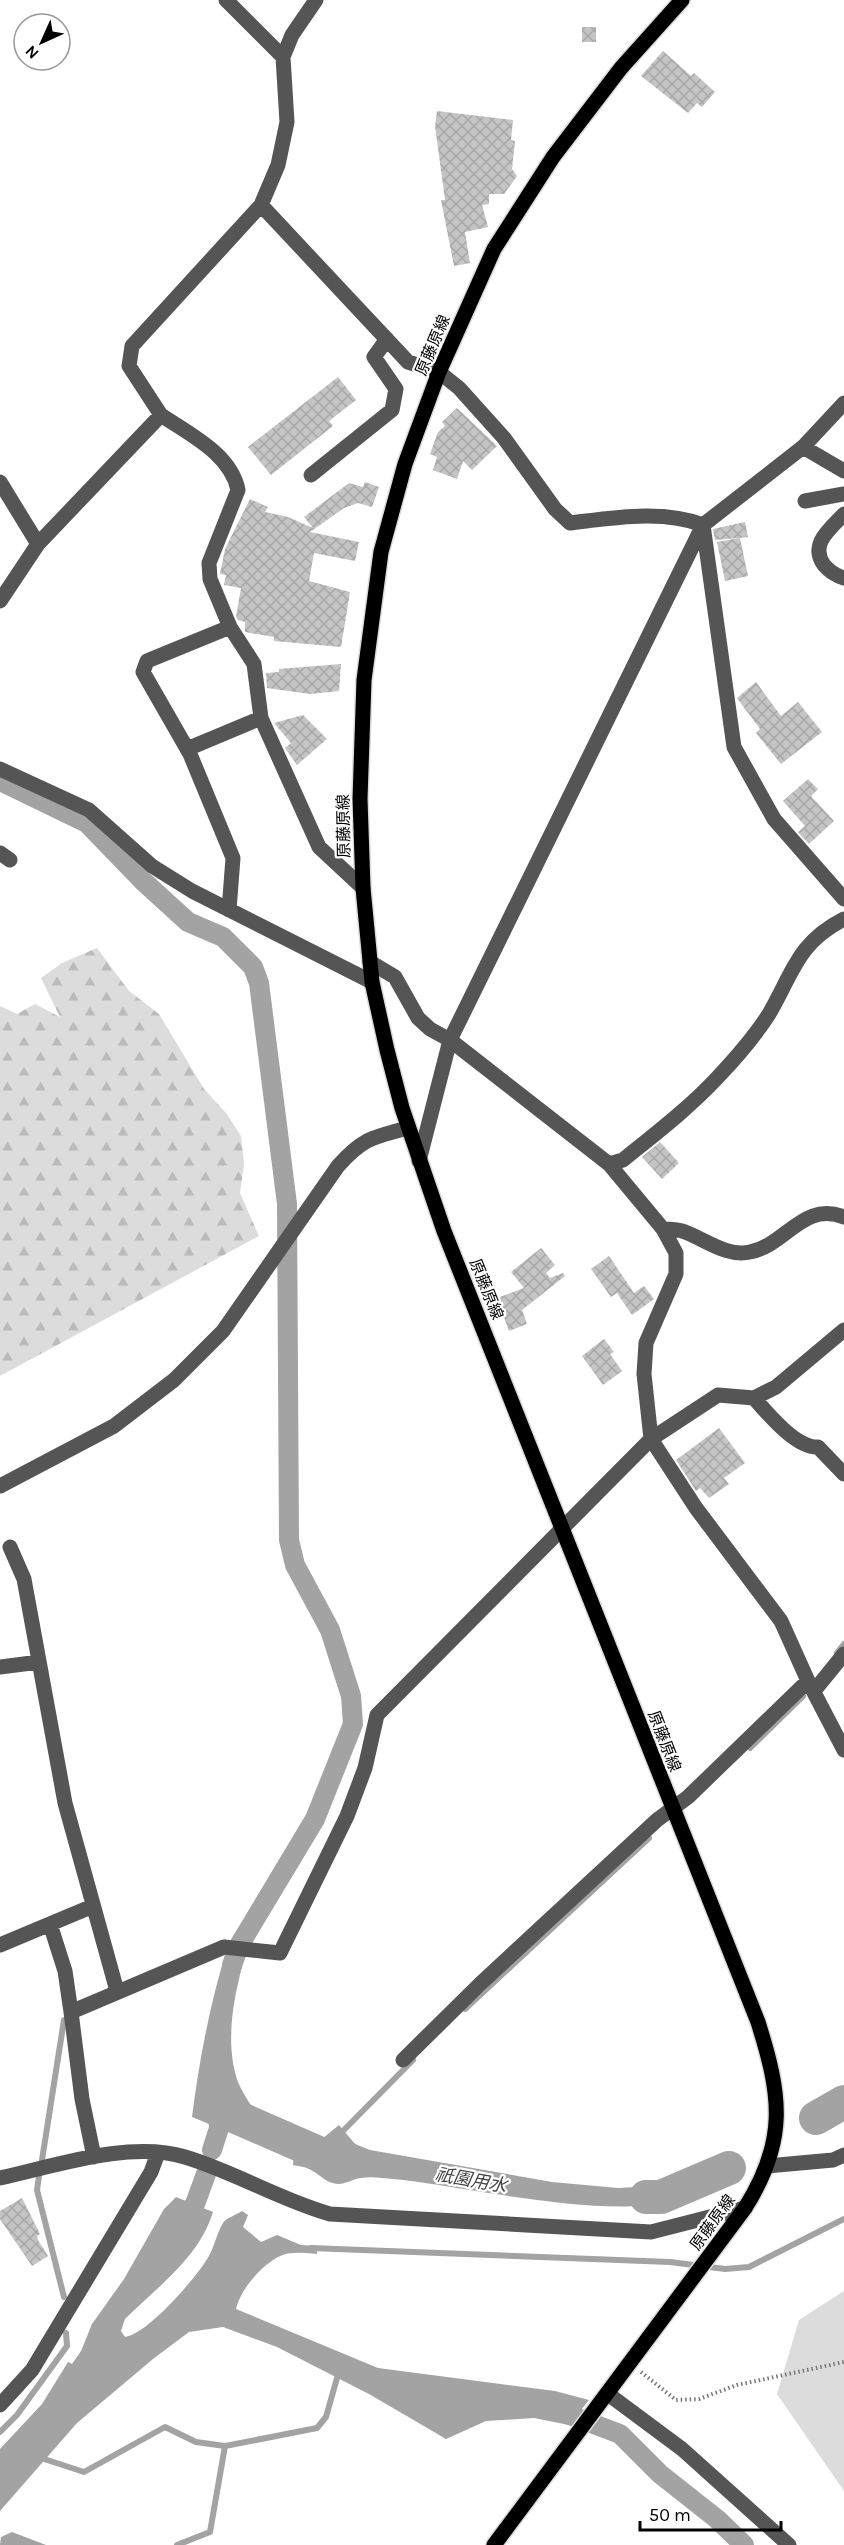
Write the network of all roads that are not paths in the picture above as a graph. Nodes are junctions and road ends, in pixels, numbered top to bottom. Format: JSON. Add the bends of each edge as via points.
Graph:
{"nodes":[{"id":1,"x":226,"y":0,"type":"edge"},
{"id":2,"x":316,"y":0,"type":"edge"},
{"id":3,"x":682,"y":0,"type":"edge"},
{"id":4,"x":283,"y":57,"type":"junction"},
{"id":5,"x":261,"y":205,"type":"junction"},
{"id":6,"x":387,"y":339,"type":"junction"},
{"id":7,"x":439,"y":372,"type":"junction"},
{"id":8,"x":844,"y":403,"type":"edge"},
{"id":9,"x":161,"y":415,"type":"junction"},
{"id":10,"x":803,"y":447,"type":"junction"},
{"id":11,"x":844,"y":471,"type":"edge"},
{"id":12,"x":311,"y":475,"type":"dead end"},
{"id":13,"x":0,"y":482,"type":"edge"},
{"id":14,"x":844,"y":494,"type":"edge"},
{"id":15,"x":805,"y":501,"type":"dead end"},
{"id":16,"x":844,"y":514,"type":"edge"},
{"id":17,"x":703,"y":525,"type":"junction"},
{"id":18,"x":38,"y":544,"type":"junction"},
{"id":19,"x":844,"y":578,"type":"edge"},
{"id":20,"x":0,"y":601,"type":"edge"},
{"id":21,"x":230,"y":627,"type":"junction"},
{"id":22,"x":261,"y":718,"type":"junction"},
{"id":23,"x":187,"y":749,"type":"junction"},
{"id":24,"x":0,"y":769,"type":"edge"},
{"id":25,"x":363,"y":888,"type":"junction"},
{"id":26,"x":844,"y":899,"type":"edge"},
{"id":27,"x":229,"y":910,"type":"junction"},
{"id":28,"x":844,"y":919,"type":"edge"},
{"id":29,"x":370,"y":962,"type":"junction"},
{"id":30,"x":372,"y":982,"type":"junction"},
{"id":31,"x":450,"y":1040,"type":"junction"},
{"id":32,"x":408,"y":1128,"type":"junction"},
{"id":33,"x":419,"y":1161,"type":"junction"},
{"id":34,"x":609,"y":1164,"type":"junction"},
{"id":35,"x":844,"y":1217,"type":"edge"},
{"id":36,"x":663,"y":1229,"type":"junction"},
{"id":37,"x":844,"y":1330,"type":"edge"},
{"id":38,"x":754,"y":1398,"type":"junction"},
{"id":39,"x":651,"y":1439,"type":"junction"},
{"id":40,"x":844,"y":1474,"type":"edge"},
{"id":41,"x":0,"y":1486,"type":"edge"},
{"id":42,"x":563,"y":1529,"type":"junction"},
{"id":43,"x":10,"y":1547,"type":"dead end"},
{"id":44,"x":844,"y":1654,"type":"edge"},
{"id":45,"x":39,"y":1662,"type":"junction"},
{"id":46,"x":0,"y":1667,"type":"edge"},
{"id":47,"x":811,"y":1686,"type":"junction"},
{"id":48,"x":844,"y":1750,"type":"edge"},
{"id":49,"x":672,"y":1808,"type":"junction"},
{"id":50,"x":93,"y":1906,"type":"junction"},
{"id":51,"x":50,"y":1924,"type":"junction"},
{"id":52,"x":0,"y":1945,"type":"edge"},
{"id":53,"x":117,"y":1991,"type":"junction"},
{"id":54,"x":71,"y":2012,"type":"junction"},
{"id":55,"x":403,"y":2060,"type":"dead end"},
{"id":56,"x":158,"y":2153,"type":"junction"},
{"id":57,"x":844,"y":2155,"type":"edge"},
{"id":58,"x":94,"y":2157,"type":"junction"},
{"id":59,"x":767,"y":2166,"type":"junction"},
{"id":60,"x":0,"y":2178,"type":"edge"},
{"id":61,"x":745,"y":2208,"type":"junction"},
{"id":62,"x":608,"y":2394,"type":"junction"},
{"id":63,"x":0,"y":2405,"type":"edge"},
{"id":64,"x":494,"y":2545,"type":"edge"},
{"id":65,"x":789,"y":2545,"type":"edge"}],
"edges":[{"from":1,"to":4,"type":"street"},
{"from":2,"to":4,"type":"street","via":[[292,34]]},
{"from":3,"to":7,"type":"main road","name":"原藤原線","via":[[621,68],[547,166],[494,249]]},
{"from":4,"to":5,"type":"street","via":[[287,122],[278,165]]},
{"from":5,"to":6,"type":"street"},
{"from":5,"to":9,"type":"street","via":[[132,346],[129,366]]},
{"from":6,"to":7,"type":"street","via":[[408,362]]},
{"from":6,"to":12,"type":"street","via":[[374,357],[396,389],[392,410]]},
{"from":7,"to":17,"type":"street","via":[[459,388],[504,438],[555,509],[570,523],[620,517],[686,518]]},
{"from":7,"to":25,"type":"main road","name":"原藤原線","via":[[405,464],[381,552],[364,680],[360,799]]},
{"from":8,"to":10,"type":"street"},
{"from":9,"to":18,"type":"street"},
{"from":9,"to":21,"type":"street","via":[[206,445],[236,477],[238,490],[209,563],[210,579]]},
{"from":10,"to":11,"type":"street"},
{"from":10,"to":17,"type":"street"},
{"from":13,"to":18,"type":"street"},
{"from":14,"to":15,"type":"street"},
{"from":16,"to":19,"type":"street","via":[[820,540],[818,552],[827,568]]},
{"from":17,"to":26,"type":"street","via":[[734,747],[774,819]]},
{"from":17,"to":31,"type":"street"},
{"from":18,"to":20,"type":"street"},
{"from":21,"to":22,"type":"street","via":[[254,664]]},
{"from":21,"to":23,"type":"street","via":[[147,661],[143,672]]},
{"from":22,"to":23,"type":"street"},
{"from":22,"to":25,"type":"street","via":[[319,847]]},
{"from":23,"to":27,"type":"street","via":[[233,858]]},
{"from":24,"to":27,"type":"street","via":[[89,810],[152,866]]},
{"from":25,"to":29,"type":"main road","name":"原藤原線"},
{"from":27,"to":30,"type":"street"},
{"from":28,"to":34,"type":"street","via":[[803,949],[768,1014],[717,1078],[623,1160]]},
{"from":29,"to":30,"type":"main road","name":"原藤原線"},
{"from":29,"to":31,"type":"street","via":[[395,977],[417,1018]]},
{"from":30,"to":32,"type":"main road","name":"原藤原線"},
{"from":31,"to":33,"type":"street"},
{"from":31,"to":34,"type":"street"},
{"from":32,"to":33,"type":"main road","name":"原藤原線"},
{"from":32,"to":41,"type":"street","via":[[367,1139],[354,1148],[223,1331],[174,1380],[114,1426]]},
{"from":33,"to":42,"type":"main road","name":"原藤原線"},
{"from":34,"to":36,"type":"street"},
{"from":35,"to":36,"type":"street","via":[[831,1212],[809,1216],[772,1243],[752,1252],[734,1254],[683,1230]]},
{"from":36,"to":39,"type":"street","via":[[676,1253],[676,1274],[646,1343],[644,1374]]},
{"from":37,"to":38,"type":"street","via":[[776,1388]]},
{"from":38,"to":39,"type":"street","via":[[718,1395]]},
{"from":38,"to":40,"type":"street","via":[[779,1426],[810,1447],[818,1447]]},
{"from":39,"to":42,"type":"street"},
{"from":39,"to":47,"type":"street","via":[[696,1508],[781,1621]]},
{"from":42,"to":49,"type":"main road","name":"原藤原線"},
{"from":42,"to":53,"type":"street","via":[[377,1715],[347,1816],[280,1953],[224,1947]]},
{"from":43,"to":45,"type":"street","via":[[24,1579]]},
{"from":44,"to":47,"type":"street"},
{"from":45,"to":46,"type":"street"},
{"from":45,"to":50,"type":"street","via":[[65,1803]]},
{"from":47,"to":48,"type":"street"},
{"from":47,"to":49,"type":"street"},
{"from":49,"to":55,"type":"street"},
{"from":49,"to":59,"type":"main road","name":"原藤原線","via":[[758,2022],[772,2068],[779,2114]]},
{"from":50,"to":51,"type":"street"},
{"from":50,"to":53,"type":"street"},
{"from":51,"to":52,"type":"street"},
{"from":51,"to":54,"type":"street","via":[[65,1971]]},
{"from":53,"to":54,"type":"street"},
{"from":54,"to":58,"type":"street"},
{"from":56,"to":58,"type":"street","via":[[126,2151]]},
{"from":56,"to":61,"type":"street","via":[[184,2156],[298,2205],[330,2214],[651,2232]]},
{"from":56,"to":63,"type":"street","via":[[151,2172],[32,2370]]},
{"from":57,"to":59,"type":"street","via":[[833,2160]]},
{"from":58,"to":60,"type":"street"},
{"from":59,"to":61,"type":"main road","name":"原藤原線"},
{"from":61,"to":62,"type":"main road","name":"原藤原線"},
{"from":62,"to":64,"type":"main road","name":"原藤原線"},
{"from":62,"to":65,"type":"street","via":[[682,2449]]}]}
